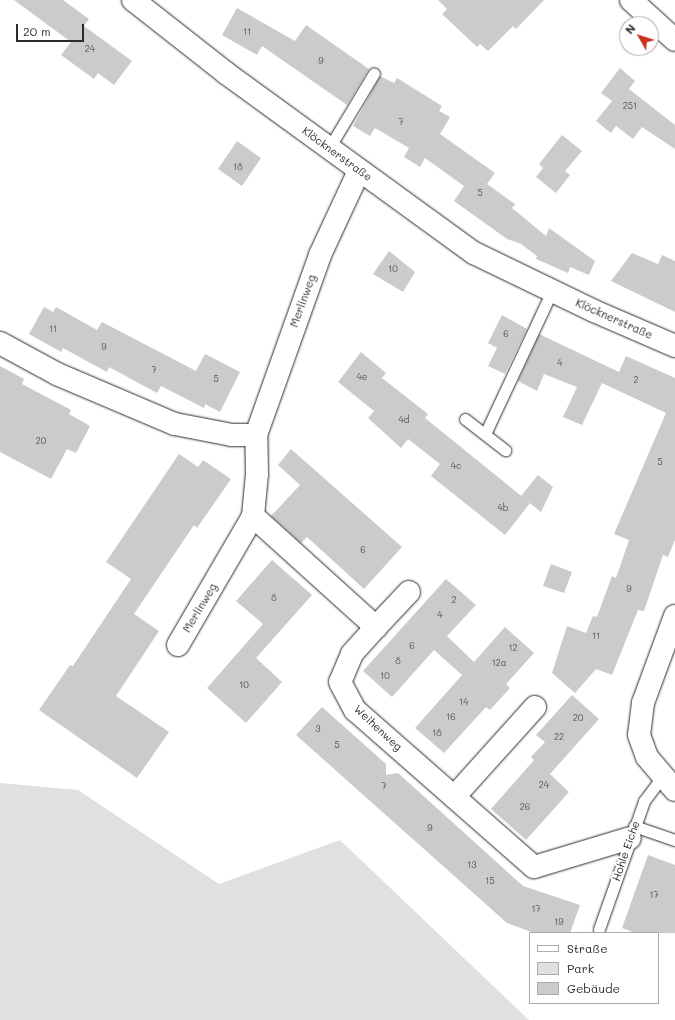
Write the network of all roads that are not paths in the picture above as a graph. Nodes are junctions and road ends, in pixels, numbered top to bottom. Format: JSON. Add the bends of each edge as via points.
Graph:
{"nodes":[{"id":1,"x":133,"y":0,"type":"edge"},
{"id":2,"x":631,"y":0,"type":"edge"},
{"id":3,"x":675,"y":40,"type":"edge"},
{"id":4,"x":374,"y":73,"type":"dead end"},
{"id":5,"x":329,"y":148,"type":"junction"},
{"id":6,"x":359,"y":170,"type":"junction"},
{"id":7,"x":552,"y":291,"type":"junction"},
{"id":8,"x":0,"y":343,"type":"edge"},
{"id":9,"x":675,"y":346,"type":"edge"},
{"id":10,"x":465,"y":418,"type":"dead end"},
{"id":11,"x":485,"y":434,"type":"junction"},
{"id":12,"x":256,"y":435,"type":"junction"},
{"id":13,"x":505,"y":450,"type":"dead end"},
{"id":14,"x":253,"y":516,"type":"junction"},
{"id":15,"x":409,"y":592,"type":"dead end"},
{"id":16,"x":675,"y":616,"type":"edge"},
{"id":17,"x":376,"y":627,"type":"junction"},
{"id":18,"x":178,"y":645,"type":"dead end"},
{"id":19,"x":535,"y":708,"type":"dead end"},
{"id":20,"x":668,"y":783,"type":"edge"},
{"id":21,"x":454,"y":797,"type":"junction"},
{"id":22,"x":632,"y":832,"type":"junction"},
{"id":23,"x":675,"y":840,"type":"edge"},
{"id":24,"x":599,"y":929,"type":"dead end"}],
"edges":[{"from":1,"to":5,"type":"street","name":"Klöcknerstraße","via":[[226,73]]},
{"from":2,"to":3,"type":"street"},
{"from":4,"to":5,"type":"lane"},
{"from":5,"to":6,"type":"street","name":"Klöcknerstraße"},
{"from":6,"to":7,"type":"street","name":"Klöcknerstraße","via":[[474,253]]},
{"from":6,"to":12,"type":"street","name":"Merlinweg","via":[[320,255]]},
{"from":7,"to":9,"type":"street","name":"Klöcknerstraße"},
{"from":7,"to":11,"type":"lane"},
{"from":8,"to":12,"type":"street","via":[[57,374],[175,424],[232,434]]},
{"from":10,"to":11,"type":"lane"},
{"from":11,"to":13,"type":"lane"},
{"from":12,"to":14,"type":"street","name":"Merlinweg","via":[[257,474]]},
{"from":14,"to":17,"type":"street"},
{"from":14,"to":18,"type":"street","name":"Merlinweg"},
{"from":15,"to":17,"type":"street","name":"Weihenweg"},
{"from":16,"to":20,"type":"street","name":"Hohle Eiche","via":[[642,703],[639,735],[647,757]]},
{"from":17,"to":21,"type":"street","name":"Weihenweg","via":[[352,654],[340,682],[355,710]]},
{"from":19,"to":21,"type":"street"},
{"from":20,"to":22,"type":"lane","name":"Hohle Eiche","via":[[644,800]]},
{"from":21,"to":22,"type":"street","name":"Weihenweg","via":[[534,867]]},
{"from":22,"to":23,"type":"lane"},
{"from":22,"to":24,"type":"lane","name":"Hohle Eiche"}]}
